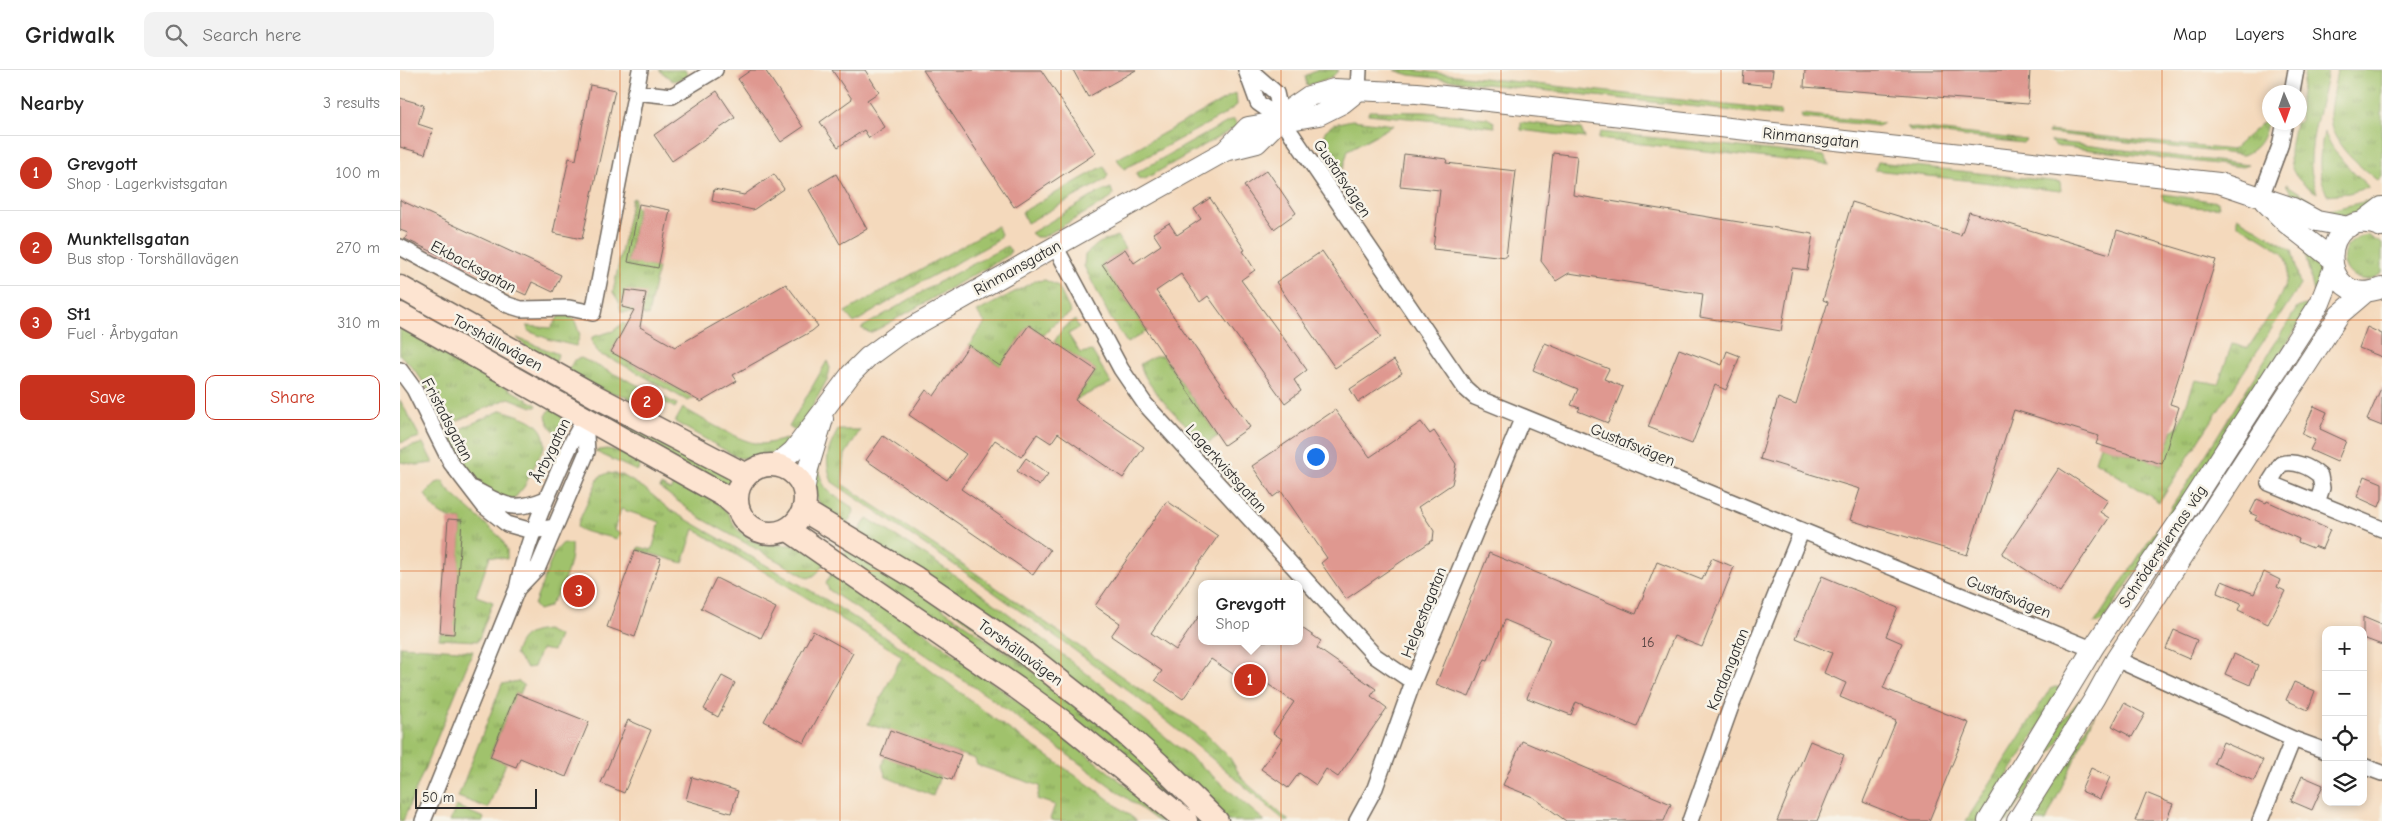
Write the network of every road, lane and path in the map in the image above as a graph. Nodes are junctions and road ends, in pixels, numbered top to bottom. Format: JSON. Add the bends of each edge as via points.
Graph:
{"nodes":[{"id":1,"x":640,"y":70,"type":"edge"},
{"id":2,"x":715,"y":70,"type":"edge"},
{"id":3,"x":1248,"y":70,"type":"edge"},
{"id":4,"x":1359,"y":70,"type":"edge"},
{"id":5,"x":2296,"y":70,"type":"edge"},
{"id":6,"x":2293,"y":85,"type":"edge"},
{"id":7,"x":1358,"y":91,"type":"junction"},
{"id":8,"x":635,"y":92,"type":"junction"},
{"id":9,"x":1282,"y":120,"type":"junction"},
{"id":10,"x":2283,"y":130,"type":"edge"},
{"id":11,"x":2261,"y":198,"type":"junction"},
{"id":12,"x":2382,"y":207,"type":"edge"},
{"id":13,"x":2355,"y":225,"type":"junction"},
{"id":14,"x":2382,"y":227,"type":"edge"},
{"id":15,"x":1055,"y":246,"type":"junction"},
{"id":16,"x":400,"y":247,"type":"edge"},
{"id":17,"x":2332,"y":264,"type":"junction"},
{"id":18,"x":400,"y":287,"type":"edge"},
{"id":19,"x":2377,"y":290,"type":"edge"},
{"id":20,"x":400,"y":314,"type":"edge"},
{"id":21,"x":400,"y":370,"type":"edge"},
{"id":22,"x":595,"y":396,"type":"junction"},
{"id":23,"x":827,"y":406,"type":"junction"},
{"id":24,"x":1522,"y":417,"type":"junction"},
{"id":25,"x":585,"y":419,"type":"junction"},
{"id":26,"x":776,"y":465,"type":"junction"},
{"id":27,"x":746,"y":475,"type":"junction"},
{"id":28,"x":466,"y":484,"type":"junction"},
{"id":29,"x":546,"y":499,"type":"junction"},
{"id":30,"x":804,"y":501,"type":"junction"},
{"id":31,"x":2317,"y":503,"type":"dead end"},
{"id":32,"x":737,"y":507,"type":"junction"},
{"id":33,"x":555,"y":527,"type":"junction"},
{"id":34,"x":787,"y":529,"type":"junction"},
{"id":35,"x":2382,"y":529,"type":"edge"},
{"id":36,"x":532,"y":531,"type":"junction"},
{"id":37,"x":1801,"y":532,"type":"junction"},
{"id":38,"x":517,"y":589,"type":"junction"},
{"id":39,"x":2092,"y":649,"type":"junction"},
{"id":40,"x":2116,"y":659,"type":"junction"},
{"id":41,"x":1413,"y":682,"type":"junction"},
{"id":42,"x":2293,"y":739,"type":"junction"},
{"id":43,"x":2322,"y":750,"type":"edge"},
{"id":44,"x":2367,"y":767,"type":"edge"},
{"id":45,"x":2382,"y":773,"type":"edge"},
{"id":46,"x":423,"y":821,"type":"edge"},
{"id":47,"x":1186,"y":821,"type":"edge"},
{"id":48,"x":1217,"y":821,"type":"edge"},
{"id":49,"x":1357,"y":821,"type":"edge"},
{"id":50,"x":1690,"y":821,"type":"edge"},
{"id":51,"x":1988,"y":821,"type":"edge"},
{"id":52,"x":2017,"y":821,"type":"edge"},
{"id":53,"x":2260,"y":821,"type":"edge"}],
"edges":[{"from":1,"to":8,"type":"street"},
{"from":2,"to":8,"type":"street","via":[[672,96]]},
{"from":3,"to":9,"type":"street","name":"Gustafsvägen","via":[[1258,103]]},
{"from":4,"to":7,"type":"street"},
{"from":5,"to":6,"type":"street"},
{"from":7,"to":9,"type":"street","name":"Rinmansgatan","via":[[1334,89],[1309,96]]},
{"from":7,"to":11,"type":"street","name":"Rinmansgatan","via":[[1416,93],[2124,171],[2219,183]]},
{"from":8,"to":16,"type":"street","name":"Ekbacksgatan","via":[[593,313],[569,308],[521,309],[508,305]]},
{"from":9,"to":15,"type":"street","name":"Rinmansgatan","via":[[1248,127],[1225,151]]},
{"from":9,"to":24,"type":"street","name":"Gustafsvägen","via":[[1465,388],[1475,397]]},
{"from":10,"to":11,"type":"street"},
{"from":11,"to":13,"type":"street","name":"Rinmansgatan","via":[[2293,208],[2317,221]]},
{"from":11,"to":17,"type":"street","name":"Rinmansgatan"},
{"from":12,"to":13,"type":"street","name":"Schröderstiernas väg"},
{"from":13,"to":14,"type":"street","name":"Rinmansgatan"},
{"from":13,"to":17,"type":"street","name":"Schröderstiernas väg","via":[[2340,235],[2333,245]]},
{"from":15,"to":23,"type":"street","name":"Rinmansgatan","via":[[898,335],[868,356]]},
{"from":15,"to":41,"type":"street","name":"Lagerkvistsgatan","via":[[1121,369],[1145,404],[1375,656]]},
{"from":17,"to":19,"type":"street","name":"Rinmansgatan","via":[[2347,287]]},
{"from":17,"to":39,"type":"street","name":"Schröderstiernas väg","via":[[2320,302],[2185,513]]},
{"from":18,"to":22,"type":"main road","name":"Torshällavägen"},
{"from":19,"to":40,"type":"street","name":"Schröderstiernas väg","via":[[2339,315]]},
{"from":20,"to":25,"type":"main road","name":"Torshällavägen"},
{"from":21,"to":28,"type":"street","name":"Fristadsgatan","via":[[414,389],[451,463]]},
{"from":22,"to":25,"type":"main road"},
{"from":22,"to":27,"type":"main road","name":"Torshällavägen"},
{"from":23,"to":26,"type":"street","name":"Rinmansgatan","via":[[789,456]]},
{"from":23,"to":30,"type":"street","name":"Rinmansgatan","via":[[808,469]]},
{"from":24,"to":37,"type":"street","name":"Gustafsvägen"},
{"from":24,"to":41,"type":"street","name":"Helgestagatan"},
{"from":25,"to":32,"type":"main road","name":"Torshällavägen","via":[[726,497]]},
{"from":26,"to":27,"type":"main road","via":[[763,466]]},
{"from":26,"to":30,"type":"main road","via":[[794,474]]},
{"from":27,"to":32,"type":"main road","via":[[738,488]]},
{"from":28,"to":29,"type":"street","name":"Fristadsgatan","via":[[515,508]]},
{"from":28,"to":36,"type":"street","name":"Fristadsgatan","via":[[484,506],[507,524]]},
{"from":29,"to":33,"type":"street","name":"Årbygatan","via":[[569,444],[585,419],[587,452]]},
{"from":29,"to":36,"type":"street","name":"Årbygatan"},
{"from":30,"to":34,"type":"main road","via":[[796,523]]},
{"from":30,"to":48,"type":"main road","name":"Torshällavägen","via":[[1020,649],[1118,727]]},
{"from":31,"to":35,"type":"street"},
{"from":32,"to":34,"type":"main road","via":[[747,524],[759,532],[772,534]]},
{"from":33,"to":36,"type":"street","name":"Fristadsgatan"},
{"from":33,"to":38,"type":"street","name":"Årbygatan","via":[[538,567]]},
{"from":34,"to":47,"type":"main road","name":"Torshällavägen","via":[[1018,688]]},
{"from":36,"to":38,"type":"street","name":"Årbygatan"},
{"from":37,"to":39,"type":"street","name":"Gustafsvägen"},
{"from":37,"to":50,"type":"street","name":"Kardangatan","via":[[1730,709]]},
{"from":38,"to":46,"type":"street","name":"Årbygatan"},
{"from":39,"to":40,"type":"street"},
{"from":39,"to":51,"type":"street","name":"Schröderstiernas väg"},
{"from":40,"to":42,"type":"street"},
{"from":40,"to":52,"type":"street","name":"Schröderstiernas väg"},
{"from":41,"to":49,"type":"street","name":"Helgestagatan","via":[[1375,788]]},
{"from":42,"to":43,"type":"street"},
{"from":42,"to":53,"type":"street"},
{"from":44,"to":45,"type":"street"}]}
